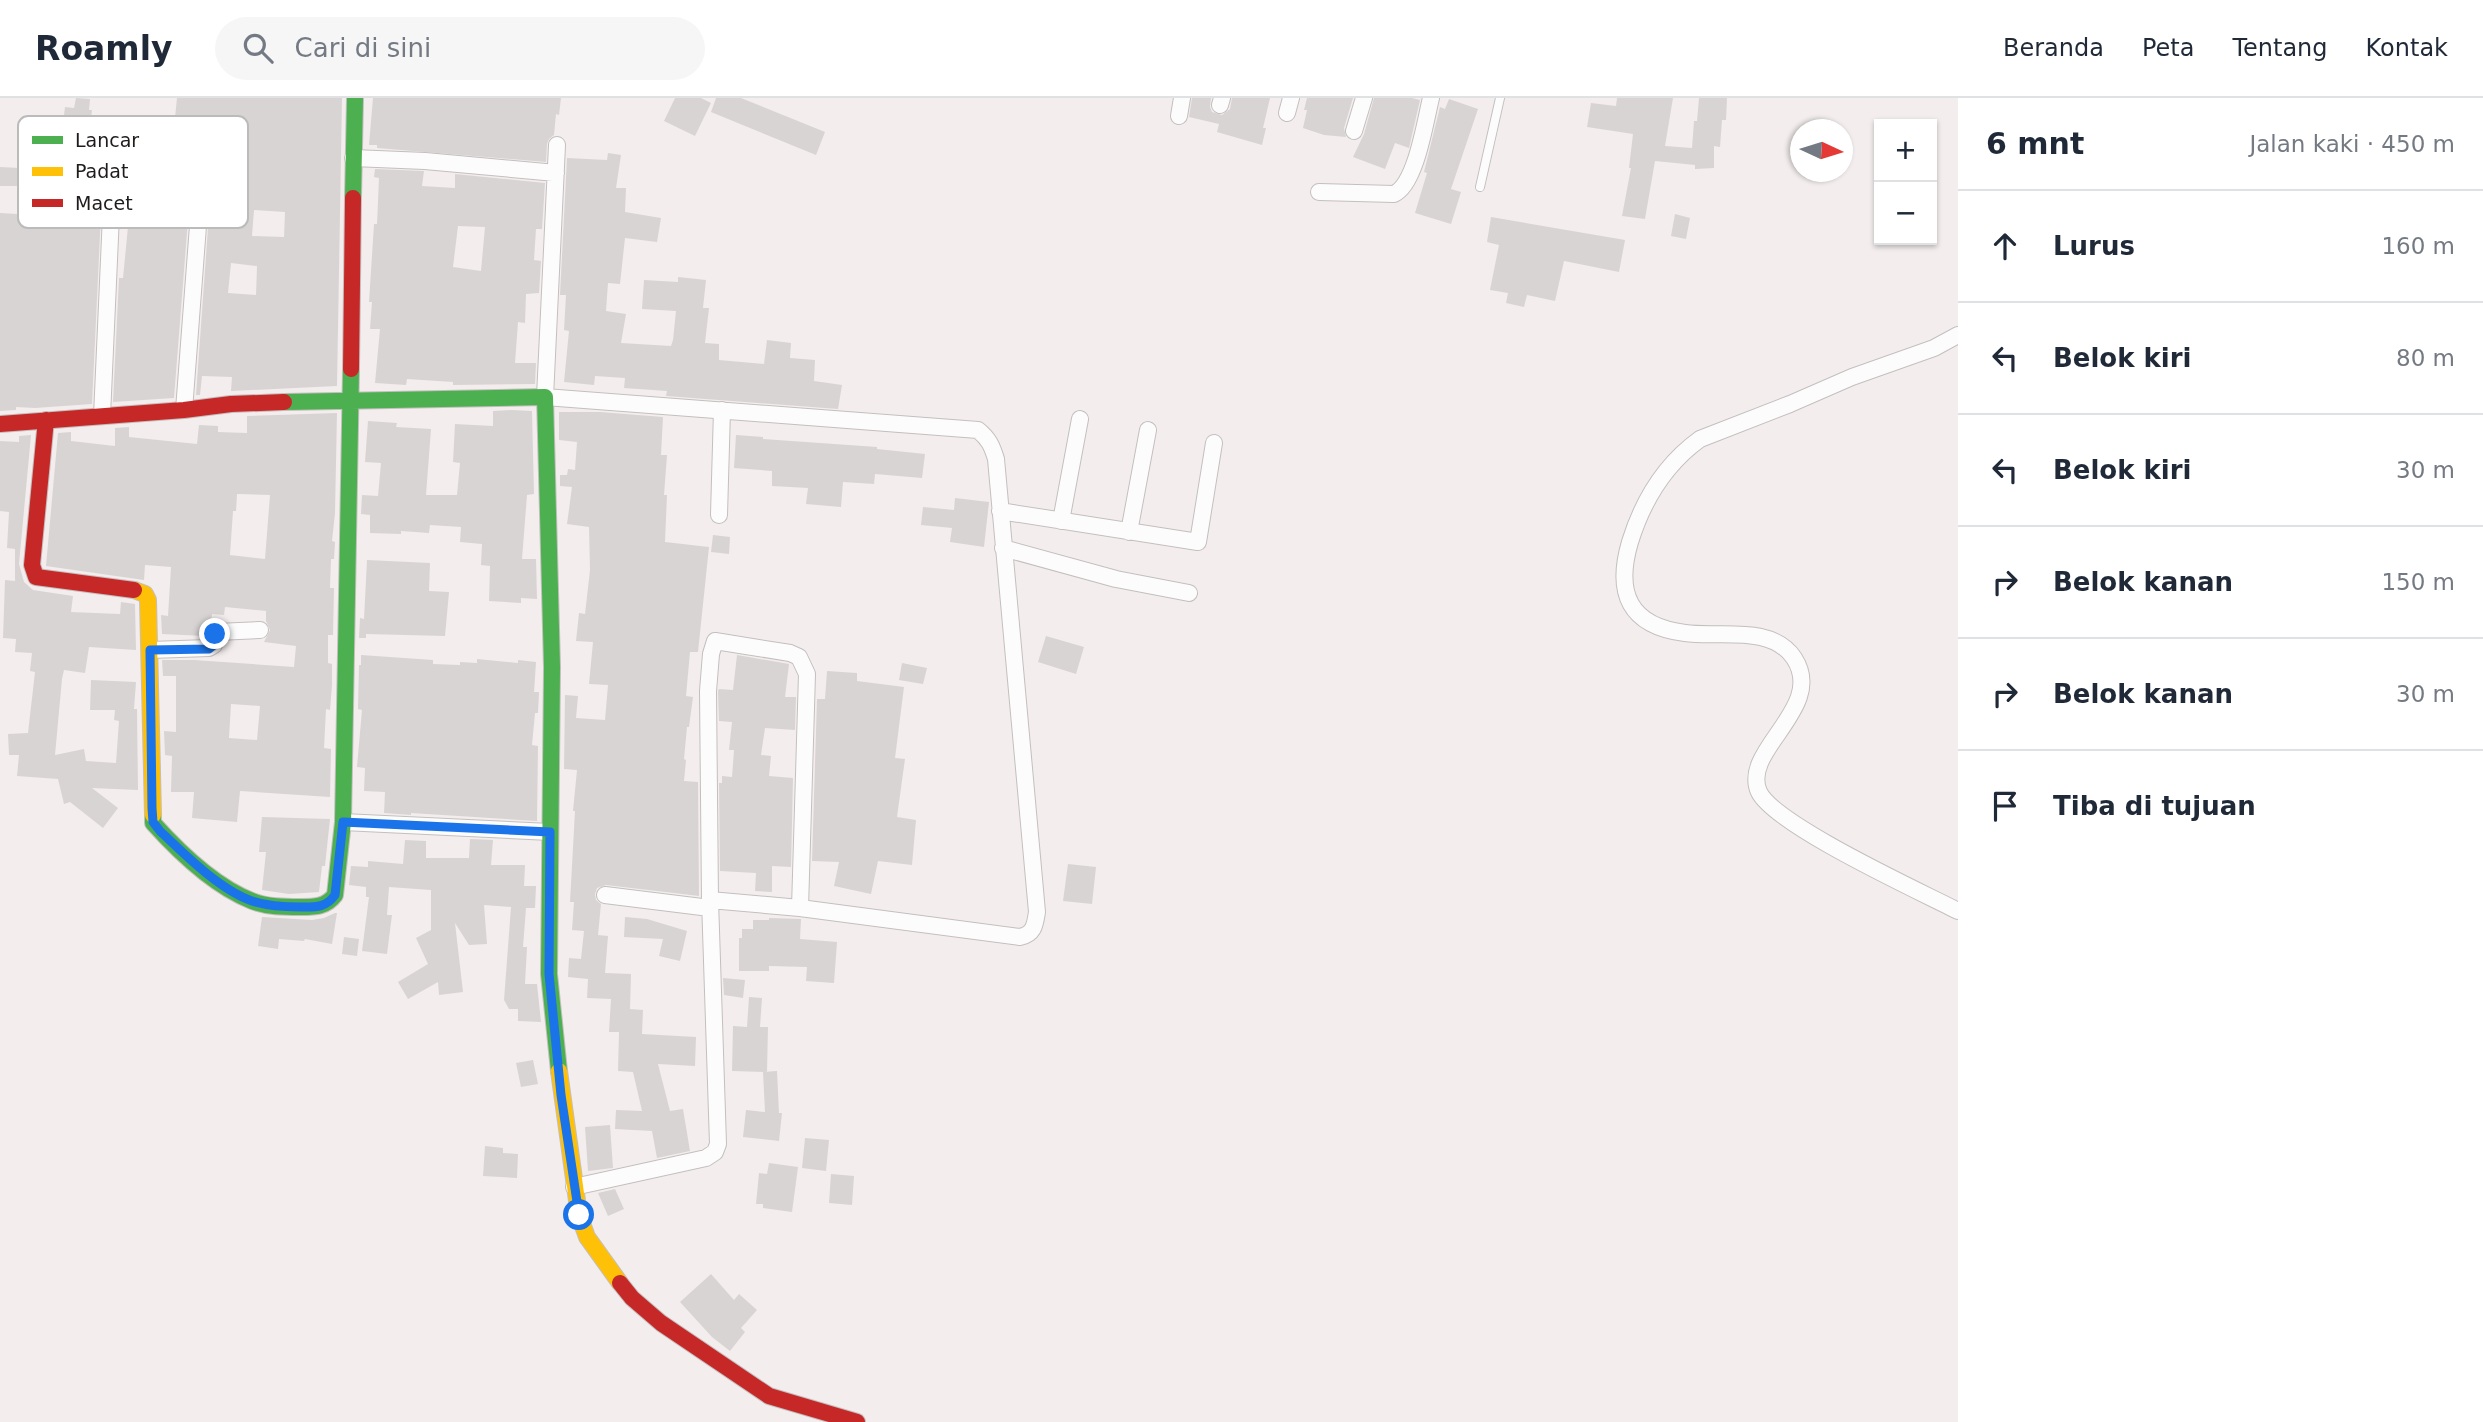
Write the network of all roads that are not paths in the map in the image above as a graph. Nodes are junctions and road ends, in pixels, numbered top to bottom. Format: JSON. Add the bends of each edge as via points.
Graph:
{"nodes":[{"id":1,"x":355,"y":98,"type":"edge"},
{"id":2,"x":1182,"y":98,"type":"edge"},
{"id":3,"x":1364,"y":98,"type":"edge"},
{"id":4,"x":1432,"y":98,"type":"edge"},
{"id":5,"x":1500,"y":98,"type":"edge"},
{"id":6,"x":1179,"y":116,"type":"dead end"},
{"id":7,"x":1354,"y":131,"type":"dead end"},
{"id":8,"x":557,"y":145,"type":"dead end"},
{"id":9,"x":353,"y":158,"type":"junction"},
{"id":10,"x":556,"y":173,"type":"junction"},
{"id":11,"x":1480,"y":187,"type":"dead end"},
{"id":12,"x":1319,"y":192,"type":"dead end"},
{"id":13,"x":110,"y":228,"type":"edge"},
{"id":14,"x":198,"y":228,"type":"edge"},
{"id":15,"x":1958,"y":335,"type":"edge"},
{"id":16,"x":545,"y":397,"type":"junction"},
{"id":17,"x":351,"y":399,"type":"junction"},
{"id":18,"x":184,"y":410,"type":"junction"},
{"id":19,"x":722,"y":410,"type":"junction"},
{"id":20,"x":102,"y":416,"type":"junction"},
{"id":21,"x":1080,"y":419,"type":"dead end"},
{"id":22,"x":46,"y":420,"type":"junction"},
{"id":23,"x":0,"y":424,"type":"edge"},
{"id":24,"x":1148,"y":430,"type":"dead end"},
{"id":25,"x":1214,"y":443,"type":"dead end"},
{"id":26,"x":1000,"y":511,"type":"junction"},
{"id":27,"x":719,"y":515,"type":"dead end"},
{"id":28,"x":1061,"y":521,"type":"junction"},
{"id":29,"x":1129,"y":532,"type":"junction"},
{"id":30,"x":1003,"y":548,"type":"junction"},
{"id":31,"x":1189,"y":593,"type":"dead end"},
{"id":32,"x":260,"y":631,"type":"dead end"},
{"id":33,"x":150,"y":650,"type":"junction"},
{"id":34,"x":343,"y":822,"type":"junction"},
{"id":35,"x":550,"y":832,"type":"junction"},
{"id":36,"x":605,"y":895,"type":"dead end"},
{"id":37,"x":710,"y":904,"type":"junction"},
{"id":38,"x":800,"y":908,"type":"junction"},
{"id":39,"x":1958,"y":911,"type":"edge"},
{"id":40,"x":574,"y":1187,"type":"junction"},
{"id":41,"x":856,"y":1422,"type":"edge"}],
"edges":[{"from":1,"to":9,"type":"street"},
{"from":2,"to":6,"type":"street"},
{"from":3,"to":7,"type":"street"},
{"from":4,"to":12,"type":"street","via":[[1413,168],[1401,191]]},
{"from":5,"to":11,"type":"lane"},
{"from":8,"to":10,"type":"street"},
{"from":9,"to":10,"type":"street"},
{"from":9,"to":17,"type":"street"},
{"from":10,"to":16,"type":"street"},
{"from":13,"to":20,"type":"street"},
{"from":14,"to":18,"type":"street"},
{"from":15,"to":39,"type":"street","via":[[1700,439],[1662,474],[1637,519],[1623,578],[1633,609],[1662,627],[1682,633],[1754,636],[1783,646],[1800,669],[1803,690],[1757,767],[1762,798],[1787,821]]},
{"from":16,"to":17,"type":"street"},
{"from":16,"to":19,"type":"street"},
{"from":16,"to":35,"type":"street","via":[[551,558]]},
{"from":17,"to":18,"type":"street"},
{"from":17,"to":34,"type":"street"},
{"from":18,"to":20,"type":"street"},
{"from":19,"to":26,"type":"street","via":[[978,430],[992,445],[996,459]]},
{"from":19,"to":27,"type":"street"},
{"from":20,"to":22,"type":"street"},
{"from":21,"to":28,"type":"street"},
{"from":22,"to":23,"type":"street"},
{"from":22,"to":33,"type":"street","via":[[33,573],[40,579],[118,586],[145,594]]},
{"from":24,"to":29,"type":"street"},
{"from":25,"to":29,"type":"street","via":[[1198,542]]},
{"from":26,"to":28,"type":"street"},
{"from":26,"to":30,"type":"street"},
{"from":28,"to":29,"type":"street"},
{"from":30,"to":31,"type":"street","via":[[1116,579]]},
{"from":30,"to":38,"type":"street","via":[[1035,927],[1028,936],[1020,937]]},
{"from":32,"to":33,"type":"street","via":[[216,633],[209,649]]},
{"from":33,"to":34,"type":"street","via":[[153,822],[172,843],[250,901],[318,907],[335,895]]},
{"from":34,"to":35,"type":"street"},
{"from":35,"to":40,"type":"street","via":[[549,974]]},
{"from":36,"to":37,"type":"street"},
{"from":37,"to":38,"type":"street"},
{"from":37,"to":38,"type":"street","via":[[708,691],[712,645],[719,641],[790,653],[799,657],[807,674]]},
{"from":37,"to":40,"type":"street","via":[[715,1152],[706,1158]]},
{"from":40,"to":41,"type":"street","via":[[587,1237],[632,1298],[661,1323],[769,1396]]}]}
